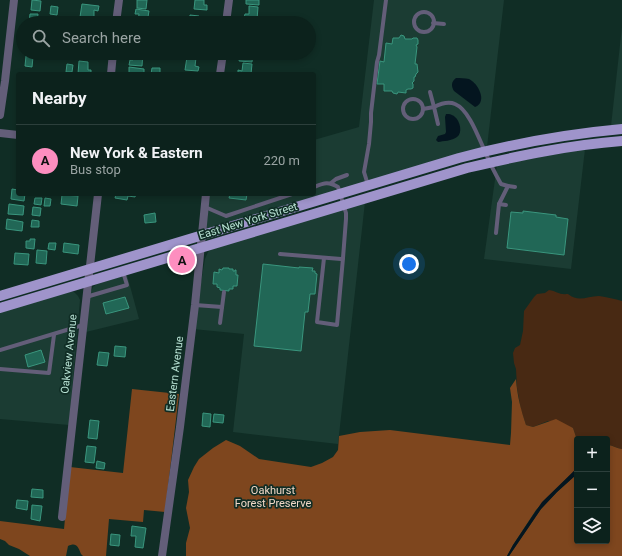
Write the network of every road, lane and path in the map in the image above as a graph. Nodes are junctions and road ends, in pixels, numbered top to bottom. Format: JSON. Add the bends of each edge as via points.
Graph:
{"nodes":[{"id":1,"x":14,"y":0,"type":"edge"},
{"id":2,"x":119,"y":0,"type":"edge"},
{"id":3,"x":229,"y":0,"type":"edge"},
{"id":4,"x":386,"y":0,"type":"edge"},
{"id":5,"x":117,"y":16,"type":"edge"},
{"id":6,"x":227,"y":16,"type":"edge"},
{"id":7,"x":433,"y":23,"type":"junction"},
{"id":8,"x":444,"y":24,"type":"dead end"},
{"id":9,"x":112,"y":60,"type":"edge"},
{"id":10,"x":221,"y":60,"type":"edge"},
{"id":11,"x":111,"y":72,"type":"edge"},
{"id":12,"x":220,"y":72,"type":"edge"},
{"id":13,"x":430,"y":92,"type":"dead end"},
{"id":14,"x":434,"y":106,"type":"junction"},
{"id":15,"x":423,"y":109,"type":"junction"},
{"id":16,"x":0,"y":115,"type":"edge"},
{"id":17,"x":438,"y":124,"type":"dead end"},
{"id":18,"x":622,"y":129,"type":"edge"},
{"id":19,"x":0,"y":133,"type":"edge"},
{"id":20,"x":16,"y":135,"type":"edge"},
{"id":21,"x":622,"y":141,"type":"edge"},
{"id":22,"x":485,"y":151,"type":"junction"},
{"id":23,"x":490,"y":163,"type":"junction"},
{"id":24,"x":347,"y":175,"type":"dead end"},
{"id":25,"x":331,"y":183,"type":"junction"},
{"id":26,"x":368,"y":185,"type":"junction"},
{"id":27,"x":316,"y":186,"type":"edge"},
{"id":28,"x":508,"y":186,"type":"junction"},
{"id":29,"x":515,"y":187,"type":"dead end"},
{"id":30,"x":340,"y":193,"type":"junction"},
{"id":31,"x":98,"y":196,"type":"edge"},
{"id":32,"x":206,"y":196,"type":"edge"},
{"id":33,"x":286,"y":196,"type":"edge"},
{"id":34,"x":274,"y":200,"type":"junction"},
{"id":35,"x":499,"y":204,"type":"junction"},
{"id":36,"x":343,"y":205,"type":"junction"},
{"id":37,"x":506,"y":205,"type":"dead end"},
{"id":38,"x":205,"y":206,"type":"junction"},
{"id":39,"x":239,"y":212,"type":"junction"},
{"id":40,"x":276,"y":213,"type":"junction"},
{"id":41,"x":242,"y":223,"type":"junction"},
{"id":42,"x":496,"y":233,"type":"dead end"},
{"id":43,"x":202,"y":235,"type":"junction"},
{"id":44,"x":200,"y":248,"type":"junction"},
{"id":45,"x":280,"y":254,"type":"dead end"},
{"id":46,"x":324,"y":258,"type":"junction"},
{"id":47,"x":343,"y":258,"type":"junction"},
{"id":48,"x":89,"y":269,"type":"junction"},
{"id":49,"x":123,"y":272,"type":"junction"},
{"id":50,"x":87,"y":283,"type":"junction"},
{"id":51,"x":224,"y":292,"type":"dead end"},
{"id":52,"x":0,"y":296,"type":"edge"},
{"id":53,"x":86,"y":297,"type":"junction"},
{"id":54,"x":195,"y":305,"type":"junction"},
{"id":55,"x":222,"y":307,"type":"junction"},
{"id":56,"x":0,"y":308,"type":"edge"},
{"id":57,"x":220,"y":323,"type":"dead end"},
{"id":58,"x":83,"y":325,"type":"junction"},
{"id":59,"x":54,"y":335,"type":"junction"},
{"id":60,"x":0,"y":350,"type":"edge"},
{"id":61,"x":0,"y":369,"type":"edge"},
{"id":62,"x":62,"y":517,"type":"dead end"},
{"id":63,"x":162,"y":556,"type":"edge"}],
"edges":[{"from":1,"to":16,"type":"street"},
{"from":2,"to":5,"type":"street"},
{"from":3,"to":6,"type":"street"},
{"from":4,"to":26,"type":"lane","via":[[364,172]]},
{"from":7,"to":7,"type":"lane","via":[[431,15],[426,12],[418,14],[414,19],[415,25],[422,31],[431,28]]},
{"from":7,"to":8,"type":"lane"},
{"from":9,"to":11,"type":"street"},
{"from":10,"to":12,"type":"street"},
{"from":13,"to":14,"type":"lane"},
{"from":14,"to":15,"type":"lane"},
{"from":14,"to":17,"type":"lane"},
{"from":14,"to":22,"type":"lane","via":[[453,103],[460,107],[466,113]]},
{"from":15,"to":15,"type":"lane","via":[[419,101],[413,99],[405,103],[404,109],[406,115],[411,118],[419,116]]},
{"from":18,"to":22,"type":"main road","name":"East New York Street","via":[[557,137]]},
{"from":19,"to":20,"type":"street"},
{"from":21,"to":23,"type":"main road","name":"East New York Street","via":[[551,150]]},
{"from":22,"to":23,"type":"lane"},
{"from":22,"to":26,"type":"main road","name":"East New York Street"},
{"from":23,"to":28,"type":"lane","via":[[501,184]]},
{"from":23,"to":36,"type":"main road","name":"East New York Street"},
{"from":24,"to":25,"type":"lane"},
{"from":25,"to":27,"type":"lane"},
{"from":25,"to":30,"type":"lane","via":[[338,187]]},
{"from":26,"to":30,"type":"main road","name":"East New York Street"},
{"from":28,"to":29,"type":"lane"},
{"from":28,"to":35,"type":"lane"},
{"from":30,"to":36,"type":"lane"},
{"from":30,"to":40,"type":"main road","name":"East New York Street"},
{"from":31,"to":48,"type":"street","name":"Oakview Avenue"},
{"from":32,"to":38,"type":"street","name":"Eastern Avenue"},
{"from":33,"to":34,"type":"lane"},
{"from":34,"to":39,"type":"lane"},
{"from":34,"to":40,"type":"lane"},
{"from":35,"to":37,"type":"lane"},
{"from":35,"to":42,"type":"lane"},
{"from":36,"to":44,"type":"main road","name":"East New York Street"},
{"from":36,"to":47,"type":"lane","via":[[346,219]]},
{"from":38,"to":39,"type":"lane","via":[[226,216]]},
{"from":38,"to":43,"type":"street","name":"Eastern Avenue"},
{"from":39,"to":41,"type":"lane"},
{"from":40,"to":41,"type":"main road","name":"East New York Street"},
{"from":41,"to":43,"type":"main road","name":"East New York Street"},
{"from":43,"to":44,"type":"street","name":"Eastern Avenue"},
{"from":43,"to":48,"type":"main road","name":"East New York Street"},
{"from":44,"to":49,"type":"main road","name":"East New York Street"},
{"from":44,"to":54,"type":"street","name":"Eastern Avenue"},
{"from":45,"to":46,"type":"lane"},
{"from":46,"to":47,"type":"lane"},
{"from":46,"to":47,"type":"lane","via":[[317,322],[337,324]]},
{"from":48,"to":50,"type":"street","name":"Oakview Avenue"},
{"from":48,"to":52,"type":"main road","name":"East New York Street"},
{"from":49,"to":50,"type":"main road","name":"East New York Street"},
{"from":49,"to":53,"type":"lane","via":[[127,284]]},
{"from":50,"to":53,"type":"street","name":"Oakview Avenue"},
{"from":50,"to":56,"type":"main road","name":"East New York Street"},
{"from":51,"to":55,"type":"lane"},
{"from":53,"to":58,"type":"street","name":"Oakview Avenue"},
{"from":54,"to":55,"type":"lane"},
{"from":54,"to":63,"type":"street","name":"Eastern Avenue"},
{"from":55,"to":57,"type":"lane"},
{"from":58,"to":59,"type":"lane"},
{"from":58,"to":62,"type":"street","name":"Oakview Avenue"},
{"from":59,"to":60,"type":"lane"},
{"from":59,"to":61,"type":"lane","via":[[49,373]]}]}
